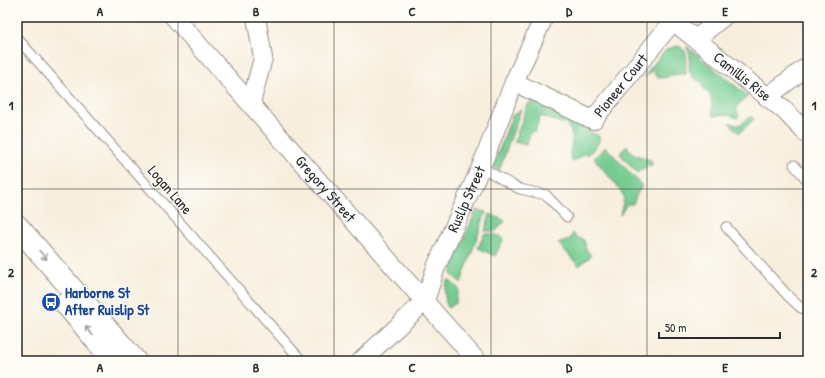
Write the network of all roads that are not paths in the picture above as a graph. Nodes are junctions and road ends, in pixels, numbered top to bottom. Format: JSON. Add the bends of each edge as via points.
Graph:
{"nodes":[{"id":1,"x":174,"y":17,"type":"edge"},
{"id":2,"x":256,"y":17,"type":"edge"},
{"id":3,"x":544,"y":17,"type":"edge"},
{"id":4,"x":723,"y":17,"type":"edge"},
{"id":5,"x":672,"y":19,"type":"edge"},
{"id":6,"x":17,"y":38,"type":"edge"},
{"id":7,"x":696,"y":39,"type":"junction"},
{"id":8,"x":808,"y":66,"type":"edge"},
{"id":9,"x":514,"y":82,"type":"junction"},
{"id":10,"x":767,"y":97,"type":"junction"},
{"id":11,"x":250,"y":103,"type":"junction"},
{"id":12,"x":808,"y":135,"type":"edge"},
{"id":13,"x":794,"y":165,"type":"dead end"},
{"id":14,"x":482,"y":167,"type":"junction"},
{"id":15,"x":808,"y":181,"type":"edge"},
{"id":16,"x":567,"y":218,"type":"dead end"},
{"id":17,"x":17,"y":226,"type":"edge"},
{"id":18,"x":726,"y":227,"type":"dead end"},
{"id":19,"x":17,"y":248,"type":"edge"},
{"id":20,"x":425,"y":301,"type":"junction"},
{"id":21,"x":808,"y":310,"type":"edge"},
{"id":22,"x":114,"y":361,"type":"edge"},
{"id":23,"x":135,"y":361,"type":"edge"},
{"id":24,"x":302,"y":361,"type":"edge"},
{"id":25,"x":361,"y":361,"type":"edge"},
{"id":26,"x":477,"y":361,"type":"edge"}],
"edges":[{"from":1,"to":11,"type":"street","name":"Gregory Street"},
{"from":2,"to":11,"type":"street","via":[[263,58]]},
{"from":3,"to":9,"type":"street","name":"Ruslip Street"},
{"from":4,"to":7,"type":"street"},
{"from":5,"to":7,"type":"street","name":"Camillis Rise"},
{"from":5,"to":9,"type":"street","name":"Pioneer Court","via":[[593,120]]},
{"from":6,"to":24,"type":"lane","name":"Logan Lane"},
{"from":7,"to":10,"type":"street","name":"Camillis Rise"},
{"from":8,"to":10,"type":"street"},
{"from":9,"to":14,"type":"street","name":"Ruslip Street"},
{"from":10,"to":12,"type":"street","name":"Camillis Rise"},
{"from":11,"to":20,"type":"street","name":"Gregory Street"},
{"from":13,"to":15,"type":"lane"},
{"from":14,"to":16,"type":"lane","via":[[520,189],[546,195]]},
{"from":14,"to":20,"type":"street","name":"Ruslip Street","via":[[436,267]]},
{"from":17,"to":23,"type":"main road","one_way":true},
{"from":18,"to":21,"type":"lane","via":[[789,297],[801,308]]},
{"from":22,"to":19,"type":"main road","one_way":true},
{"from":20,"to":25,"type":"street","name":"Ruslip Street"},
{"from":20,"to":26,"type":"street","name":"Gregory Street"}]}
